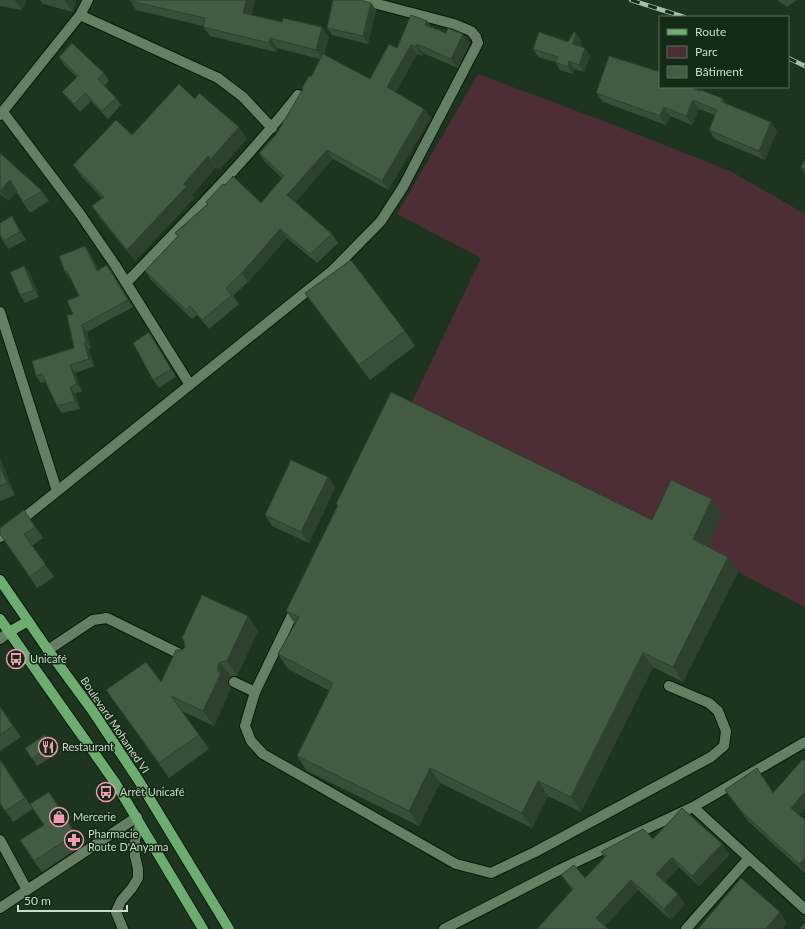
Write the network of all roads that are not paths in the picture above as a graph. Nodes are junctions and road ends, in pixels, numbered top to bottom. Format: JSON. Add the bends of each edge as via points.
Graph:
{"nodes":[{"id":1,"x":88,"y":0,"type":"edge"},
{"id":2,"x":362,"y":0,"type":"edge"},
{"id":3,"x":80,"y":15,"type":"junction"},
{"id":4,"x":298,"y":95,"type":"edge"},
{"id":5,"x":2,"y":113,"type":"edge"},
{"id":6,"x":272,"y":128,"type":"junction"},
{"id":7,"x":126,"y":283,"type":"junction"},
{"id":8,"x":0,"y":312,"type":"edge"},
{"id":9,"x":190,"y":385,"type":"junction"},
{"id":10,"x":57,"y":491,"type":"junction"},
{"id":11,"x":0,"y":536,"type":"edge"},
{"id":12,"x":0,"y":580,"type":"edge"},
{"id":13,"x":299,"y":600,"type":"edge"},
{"id":14,"x":0,"y":619,"type":"edge"},
{"id":15,"x":28,"y":621,"type":"junction"},
{"id":16,"x":9,"y":632,"type":"junction"},
{"id":17,"x":0,"y":639,"type":"edge"},
{"id":18,"x":48,"y":650,"type":"junction"},
{"id":19,"x":189,"y":659,"type":"edge"},
{"id":20,"x":234,"y":682,"type":"dead end"},
{"id":21,"x":669,"y":686,"type":"dead end"},
{"id":22,"x":255,"y":692,"type":"junction"},
{"id":23,"x":805,"y":742,"type":"edge"},
{"id":24,"x":693,"y":807,"type":"junction"},
{"id":25,"x":138,"y":821,"type":"junction"},
{"id":26,"x":0,"y":840,"type":"edge"},
{"id":27,"x":749,"y":858,"type":"junction"},
{"id":28,"x":27,"y":890,"type":"junction"},
{"id":29,"x":0,"y":908,"type":"edge"},
{"id":30,"x":805,"y":909,"type":"edge"},
{"id":31,"x":123,"y":929,"type":"edge"},
{"id":32,"x":203,"y":929,"type":"edge"},
{"id":33,"x":229,"y":929,"type":"edge"},
{"id":34,"x":444,"y":929,"type":"edge"},
{"id":35,"x":686,"y":929,"type":"edge"}],
"edges":[{"from":1,"to":3,"type":"street"},
{"from":2,"to":9,"type":"street","via":[[454,24],[471,31],[478,44],[402,187],[381,221],[332,271]]},
{"from":3,"to":5,"type":"street"},
{"from":3,"to":6,"type":"street","via":[[218,78],[243,97]]},
{"from":4,"to":6,"type":"street"},
{"from":5,"to":7,"type":"street","via":[[80,214]]},
{"from":6,"to":7,"type":"street"},
{"from":7,"to":9,"type":"street"},
{"from":8,"to":10,"type":"street"},
{"from":9,"to":10,"type":"street"},
{"from":10,"to":11,"type":"street"},
{"from":12,"to":15,"type":"main road","name":"Boulevard Mohamed VI"},
{"from":13,"to":22,"type":"street"},
{"from":14,"to":16,"type":"main road"},
{"from":15,"to":16,"type":"main road"},
{"from":15,"to":18,"type":"main road","name":"Boulevard Mohamed VI"},
{"from":16,"to":17,"type":"street"},
{"from":16,"to":25,"type":"main road","via":[[116,784]]},
{"from":18,"to":19,"type":"street","via":[[93,620],[107,618]]},
{"from":18,"to":33,"type":"main road","name":"Boulevard Mohamed VI","via":[[139,781]]},
{"from":20,"to":22,"type":"street"},
{"from":21,"to":22,"type":"street","via":[[709,703],[718,711],[726,731],[724,746],[711,757],[491,873],[456,864],[263,754],[250,741],[245,726]]},
{"from":23,"to":24,"type":"street"},
{"from":24,"to":27,"type":"street"},
{"from":24,"to":34,"type":"street","via":[[561,869]]},
{"from":25,"to":28,"type":"street"},
{"from":25,"to":31,"type":"street","via":[[134,839],[138,878],[116,912]]},
{"from":25,"to":32,"type":"main road"},
{"from":26,"to":28,"type":"street"},
{"from":27,"to":30,"type":"street"},
{"from":27,"to":35,"type":"street"},
{"from":28,"to":29,"type":"street"}]}
